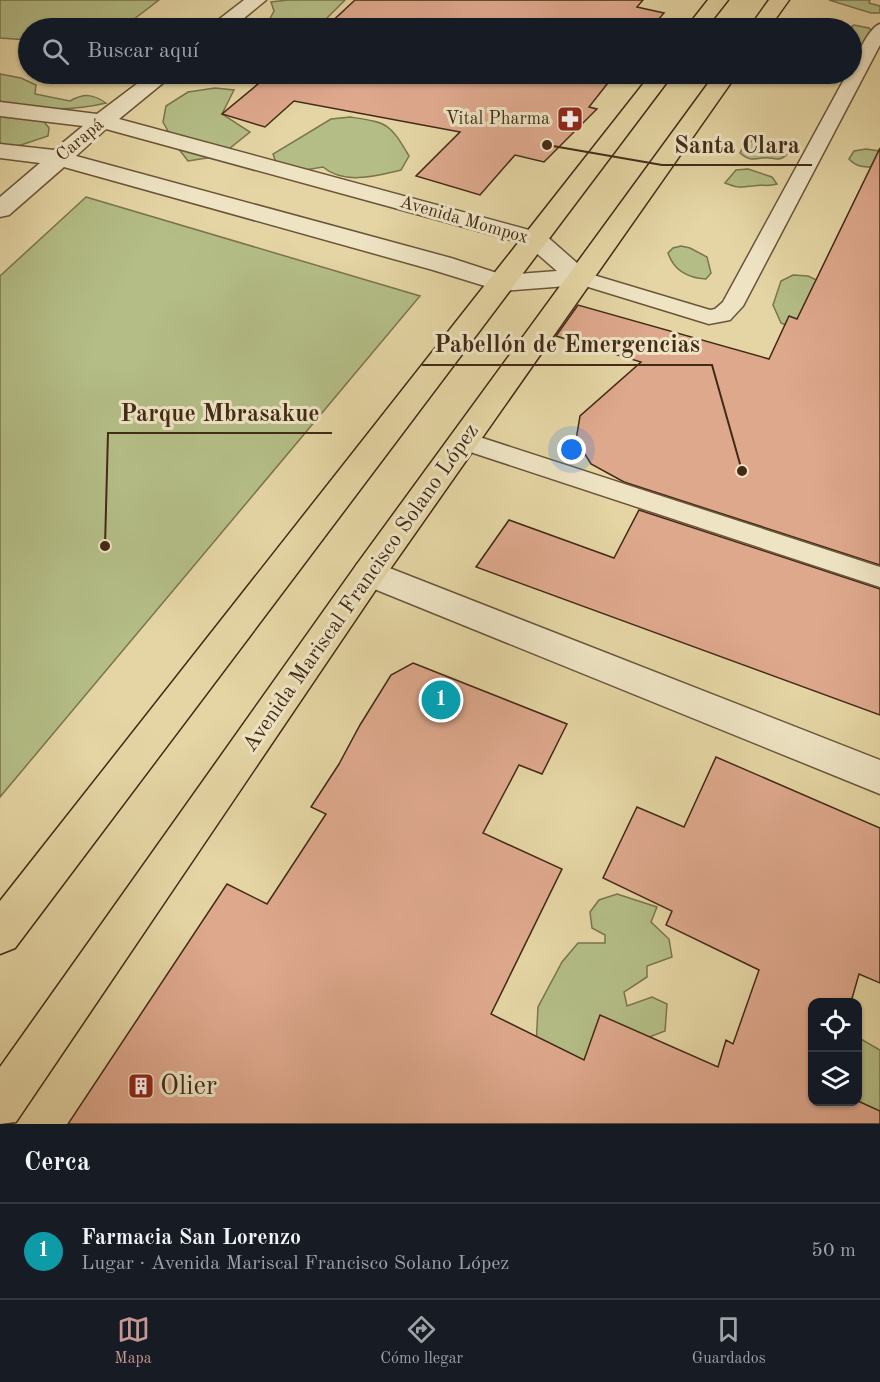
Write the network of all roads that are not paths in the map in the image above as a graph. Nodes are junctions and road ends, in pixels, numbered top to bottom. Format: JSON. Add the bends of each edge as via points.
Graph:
{"nodes":[{"id":1,"x":256,"y":0,"type":"edge"},
{"id":2,"x":718,"y":0,"type":"edge"},
{"id":3,"x":779,"y":0,"type":"edge"},
{"id":4,"x":233,"y":18,"type":"edge"},
{"id":5,"x":704,"y":18,"type":"edge"},
{"id":6,"x":766,"y":18,"type":"edge"},
{"id":7,"x":880,"y":29,"type":"edge"},
{"id":8,"x":862,"y":63,"type":"edge"},
{"id":9,"x":150,"y":84,"type":"edge"},
{"id":10,"x":654,"y":84,"type":"edge"},
{"id":11,"x":719,"y":84,"type":"edge"},
{"id":12,"x":851,"y":84,"type":"edge"},
{"id":13,"x":0,"y":109,"type":"edge"},
{"id":14,"x":102,"y":121,"type":"junction"},
{"id":15,"x":0,"y":151,"type":"edge"},
{"id":16,"x":58,"y":158,"type":"junction"},
{"id":17,"x":0,"y":210,"type":"edge"},
{"id":18,"x":535,"y":239,"type":"junction"},
{"id":19,"x":580,"y":277,"type":"junction"},
{"id":20,"x":501,"y":283,"type":"junction"},
{"id":21,"x":464,"y":441,"type":"junction"},
{"id":22,"x":369,"y":573,"type":"junction"},
{"id":23,"x":880,"y":577,"type":"edge"},
{"id":24,"x":880,"y":777,"type":"edge"},
{"id":25,"x":0,"y":934,"type":"edge"},
{"id":26,"x":0,"y":1106,"type":"edge"}],
"edges":[{"from":1,"to":4,"type":"street"},
{"from":2,"to":5,"type":"main road"},
{"from":3,"to":6,"type":"main road"},
{"from":7,"to":8,"type":"lane"},
{"from":9,"to":14,"type":"street","name":"Carapá"},
{"from":10,"to":18,"type":"main road"},
{"from":11,"to":19,"type":"main road","name":"Avenida Mariscal Francisco Solano López"},
{"from":12,"to":19,"type":"lane","via":[[732,306],[722,315],[709,317]]},
{"from":13,"to":14,"type":"street","name":"Avenida Mompox"},
{"from":14,"to":16,"type":"street","name":"Carapá"},
{"from":14,"to":18,"type":"street","name":"Avenida Mompox"},
{"from":15,"to":16,"type":"street","name":"Avenida Mompox"},
{"from":16,"to":17,"type":"street","name":"Carapá"},
{"from":16,"to":20,"type":"street","name":"Avenida Mompox"},
{"from":18,"to":19,"type":"street","name":"Avenida Mompox"},
{"from":18,"to":20,"type":"main road"},
{"from":19,"to":20,"type":"street","name":"Avenida Mompox"},
{"from":19,"to":21,"type":"main road","name":"Avenida Mariscal Francisco Solano López"},
{"from":20,"to":25,"type":"main road"},
{"from":21,"to":22,"type":"main road","name":"Avenida Mariscal Francisco Solano López"},
{"from":21,"to":23,"type":"lane"},
{"from":22,"to":24,"type":"street"},
{"from":22,"to":26,"type":"main road","name":"Avenida Mariscal Francisco Solano López"}]}
